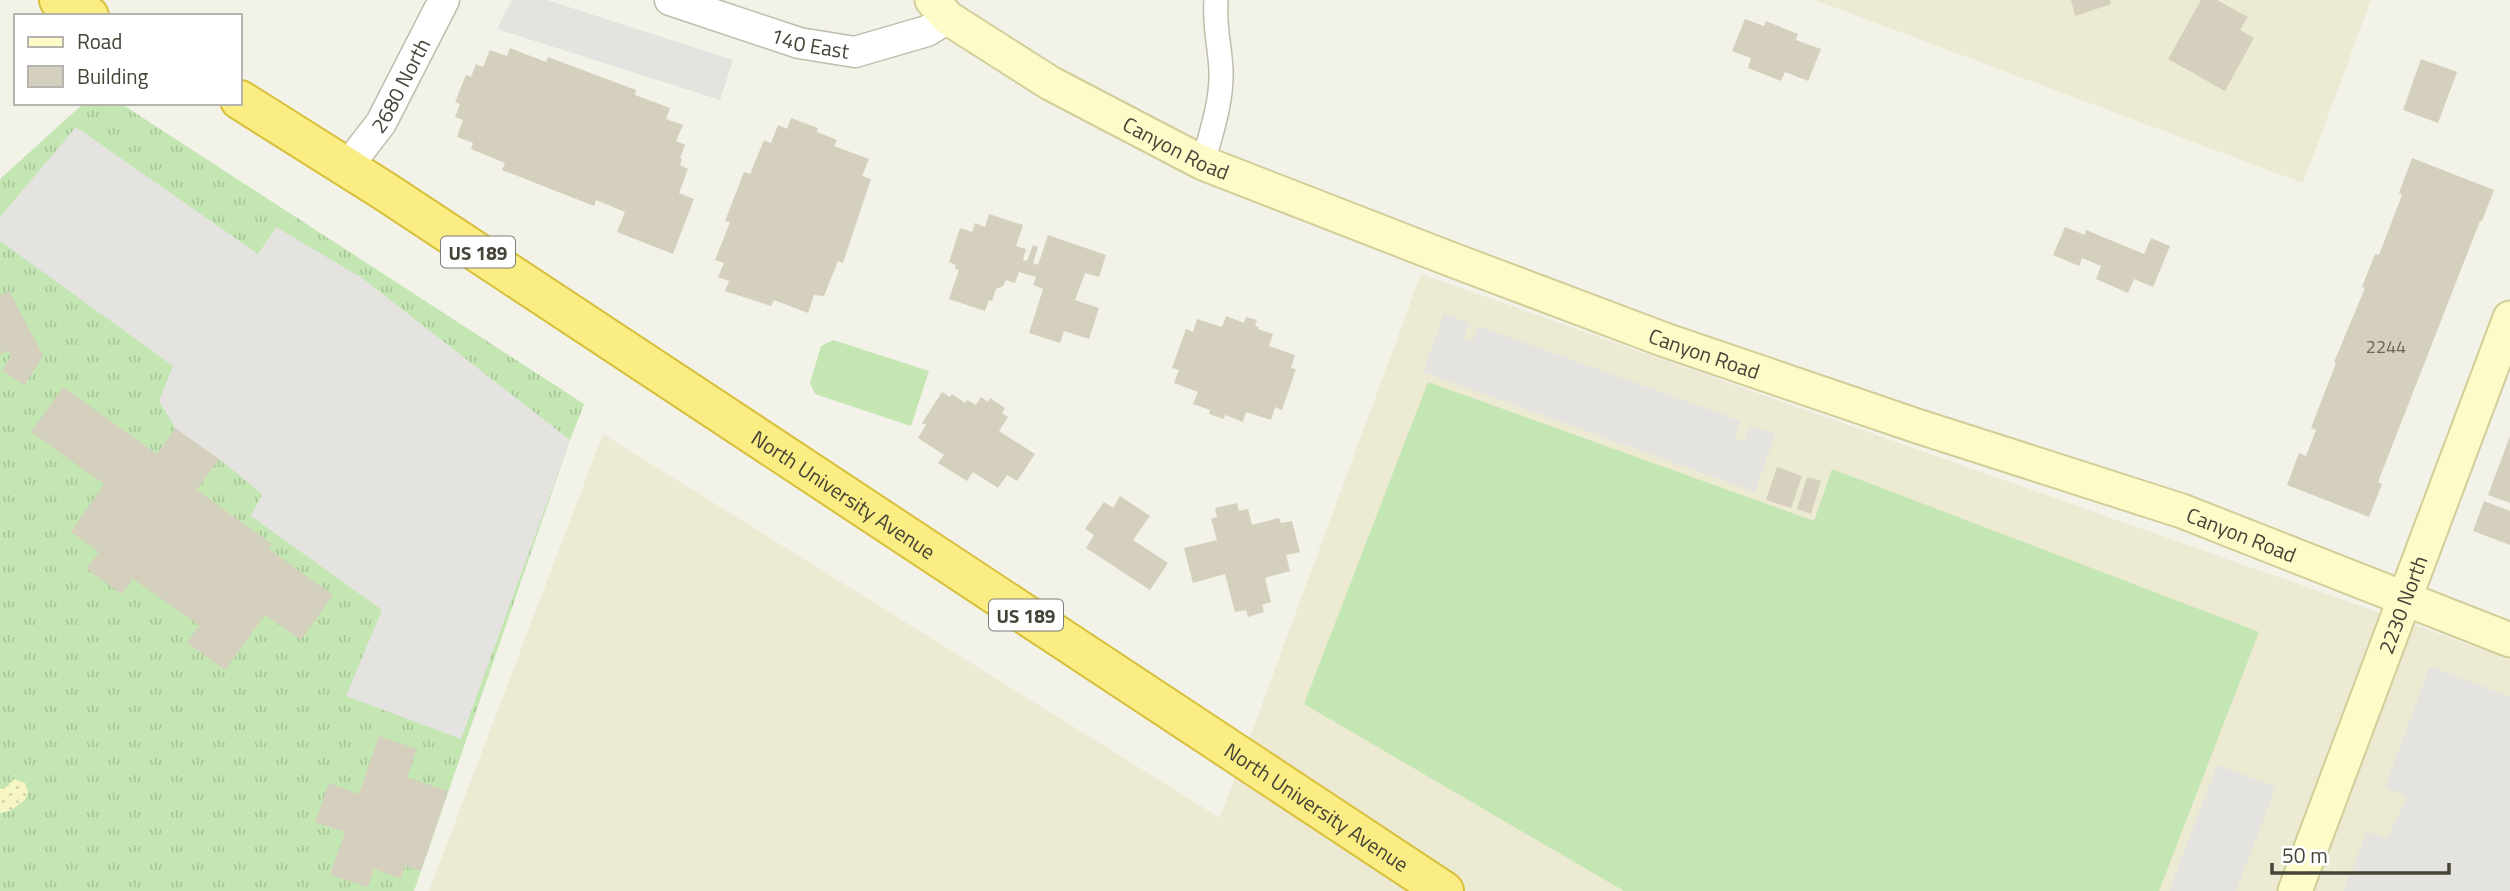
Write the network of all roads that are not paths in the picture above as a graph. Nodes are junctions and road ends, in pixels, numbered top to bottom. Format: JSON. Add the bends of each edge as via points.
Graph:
{"nodes":[{"id":1,"x":59,"y":0,"type":"edge"},
{"id":2,"x":444,"y":0,"type":"edge"},
{"id":3,"x":670,"y":0,"type":"edge"},
{"id":4,"x":1216,"y":0,"type":"edge"},
{"id":5,"x":940,"y":9,"type":"edge"},
{"id":6,"x":85,"y":14,"type":"edge"},
{"id":7,"x":242,"y":101,"type":"edge"},
{"id":8,"x":1203,"y":163,"type":"junction"},
{"id":9,"x":347,"y":167,"type":"junction"},
{"id":10,"x":2510,"y":320,"type":"edge"},
{"id":11,"x":2404,"y":598,"type":"junction"},
{"id":12,"x":2510,"y":640,"type":"edge"},
{"id":13,"x":1444,"y":891,"type":"edge"},
{"id":14,"x":2295,"y":891,"type":"edge"}],
"edges":[{"from":1,"to":6,"type":"highway"},
{"from":2,"to":9,"type":"street","name":"2680 North","via":[[381,123]]},
{"from":3,"to":5,"type":"street","name":"140 East","via":[[799,43],[855,52],[927,31]]},
{"from":4,"to":8,"type":"street","via":[[1214,24],[1221,71],[1218,107]]},
{"from":5,"to":8,"type":"main road","name":"Canyon Road","via":[[1049,83]]},
{"from":7,"to":9,"type":"highway","name":"North University Avenue","number":"US 189"},
{"from":8,"to":11,"type":"main road","name":"Canyon Road","via":[[1665,340],[2182,511]]},
{"from":9,"to":13,"type":"highway","name":"North University Avenue","number":"US 189"},
{"from":10,"to":11,"type":"main road","name":"2230 North"},
{"from":11,"to":12,"type":"main road","name":"Canyon Road"},
{"from":11,"to":14,"type":"main road","name":"2230 North"}]}
